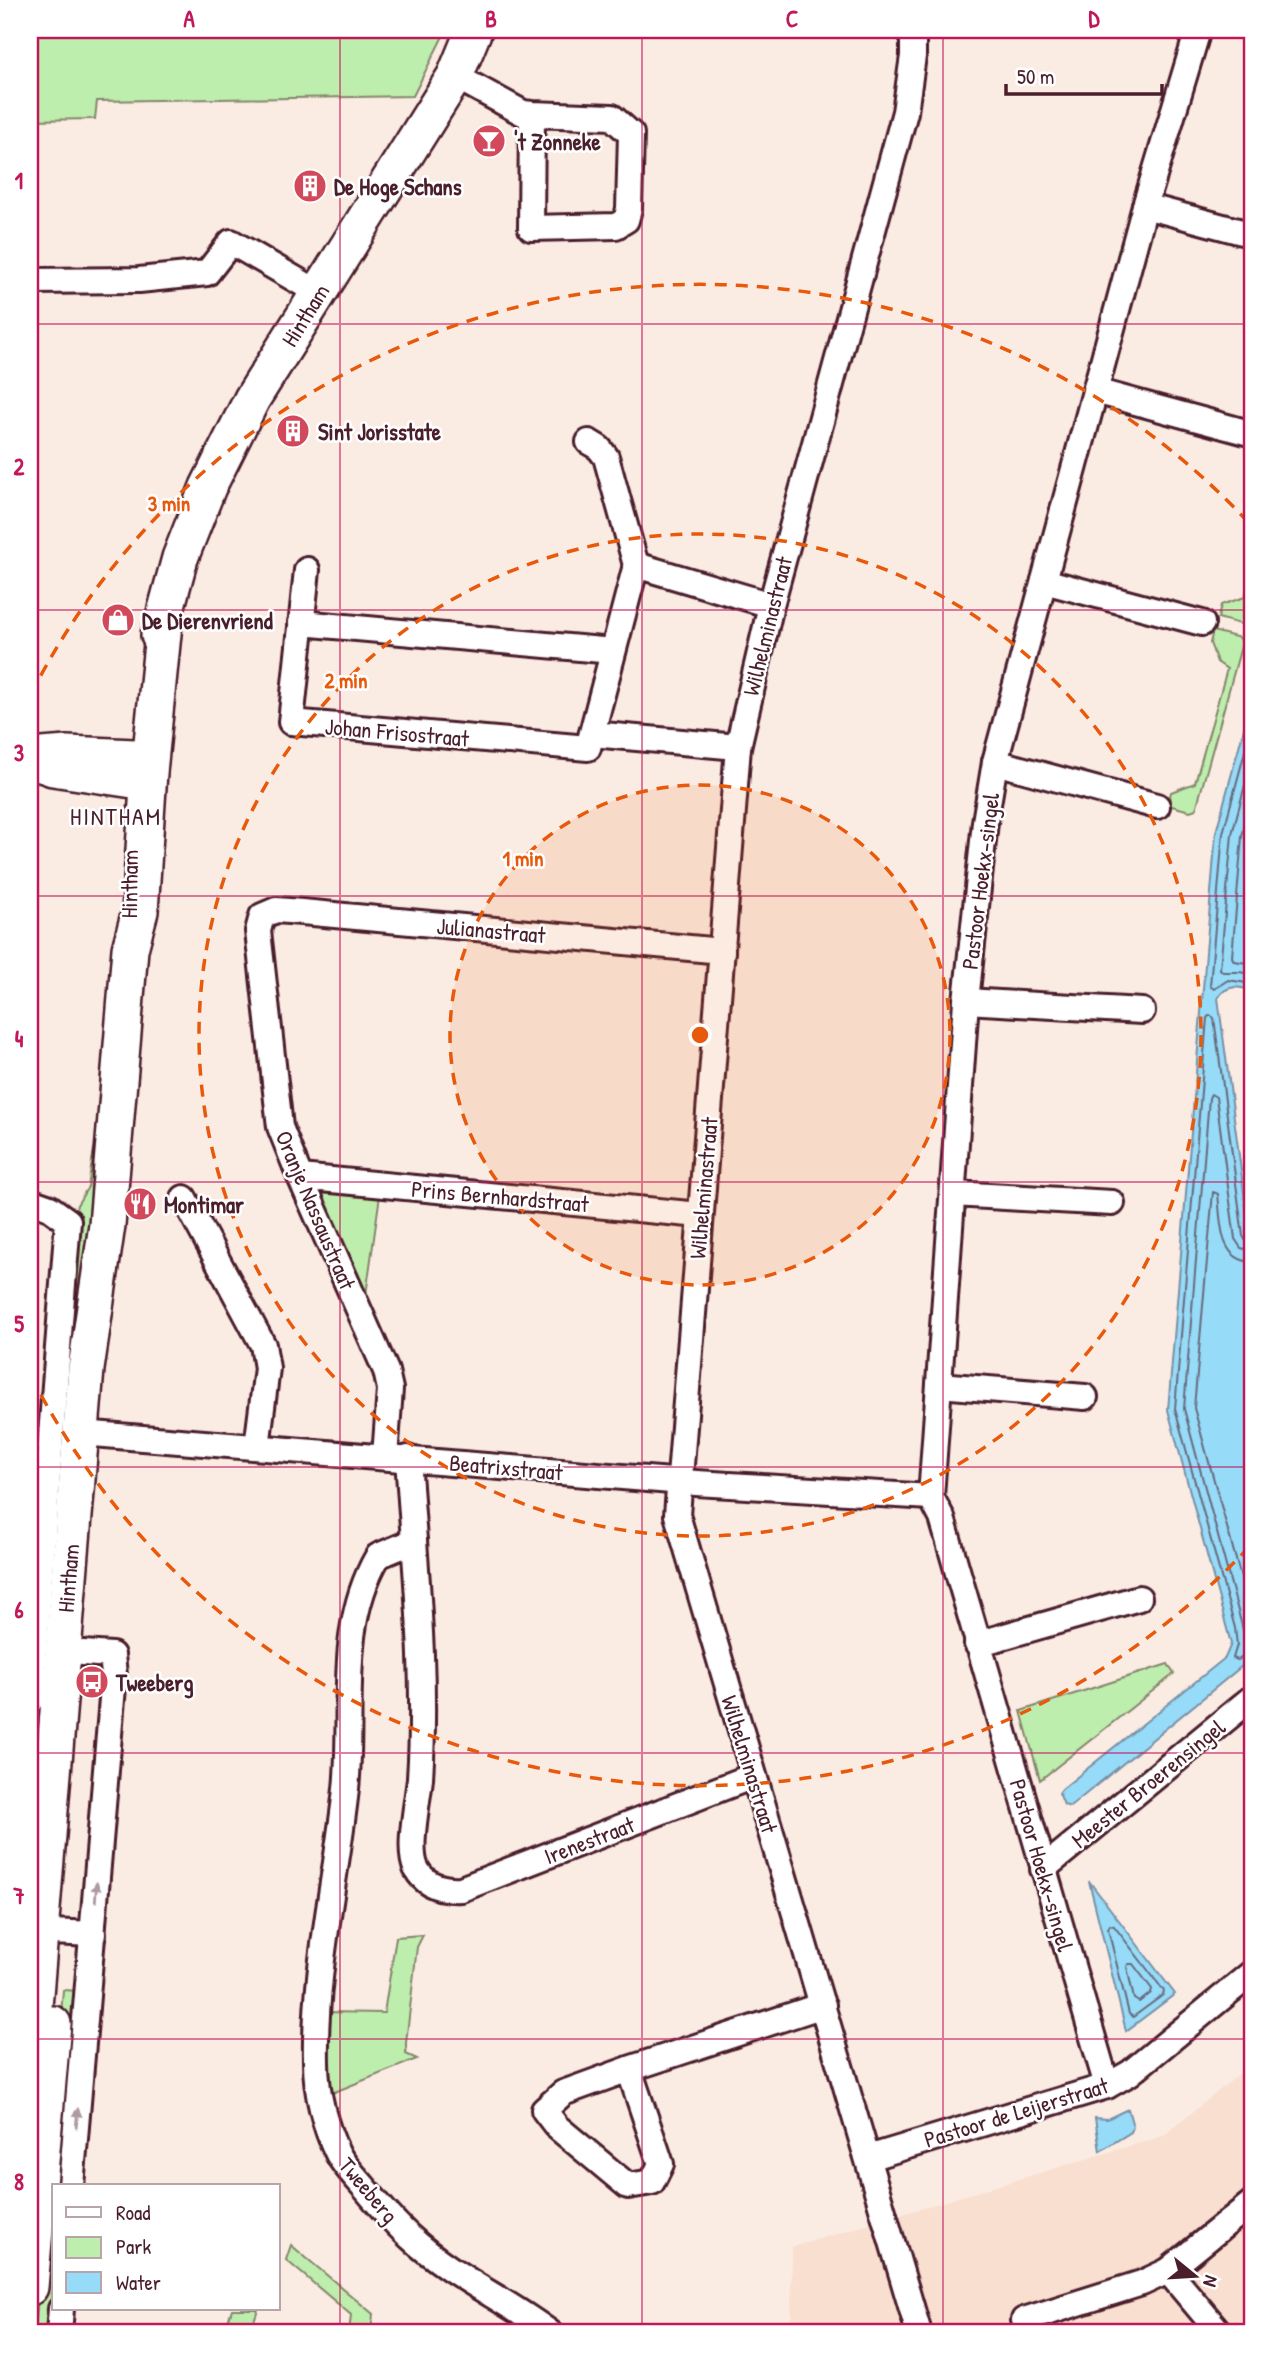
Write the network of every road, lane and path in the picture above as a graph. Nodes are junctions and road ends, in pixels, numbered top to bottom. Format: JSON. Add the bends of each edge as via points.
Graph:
{"nodes":[{"id":1,"x":474,"y":30,"type":"edge"},
{"id":2,"x":913,"y":30,"type":"edge"},
{"id":3,"x":1198,"y":30,"type":"edge"},
{"id":4,"x":455,"y":76,"type":"junction"},
{"id":5,"x":532,"y":114,"type":"junction"},
{"id":6,"x":1145,"y":206,"type":"junction"},
{"id":7,"x":1253,"y":235,"type":"edge"},
{"id":8,"x":30,"y":281,"type":"edge"},
{"id":9,"x":319,"y":293,"type":"junction"},
{"id":10,"x":1095,"y":391,"type":"junction"},
{"id":11,"x":1253,"y":434,"type":"edge"},
{"id":12,"x":589,"y":442,"type":"dead end"},
{"id":13,"x":636,"y":565,"type":"junction"},
{"id":14,"x":307,"y":570,"type":"dead end"},
{"id":15,"x":1044,"y":581,"type":"junction"},
{"id":16,"x":771,"y":605,"type":"junction"},
{"id":17,"x":301,"y":623,"type":"junction"},
{"id":18,"x":1202,"y":624,"type":"dead end"},
{"id":19,"x":613,"y":651,"type":"junction"},
{"id":20,"x":592,"y":734,"type":"junction"},
{"id":21,"x":738,"y":747,"type":"junction"},
{"id":22,"x":30,"y":758,"type":"edge"},
{"id":23,"x":995,"y":762,"type":"junction"},
{"id":24,"x":139,"y":770,"type":"junction"},
{"id":25,"x":1157,"y":806,"type":"dead end"},
{"id":26,"x":262,"y":916,"type":"joint"},
{"id":27,"x":722,"y":951,"type":"junction"},
{"id":28,"x":966,"y":1001,"type":"junction"},
{"id":29,"x":1142,"y":1011,"type":"dead end"},
{"id":30,"x":300,"y":1177,"type":"junction"},
{"id":31,"x":953,"y":1194,"type":"junction"},
{"id":32,"x":184,"y":1198,"type":"dead end"},
{"id":33,"x":30,"y":1201,"type":"edge"},
{"id":34,"x":1112,"y":1203,"type":"dead end"},
{"id":35,"x":700,"y":1215,"type":"junction"},
{"id":36,"x":939,"y":1385,"type":"junction"},
{"id":37,"x":1085,"y":1397,"type":"dead end"},
{"id":38,"x":91,"y":1434,"type":"junction"},
{"id":39,"x":257,"y":1447,"type":"junction"},
{"id":40,"x":397,"y":1458,"type":"junction"},
{"id":41,"x":678,"y":1481,"type":"junction"},
{"id":42,"x":931,"y":1497,"type":"junction"},
{"id":43,"x":414,"y":1541,"type":"junction"},
{"id":44,"x":1139,"y":1598,"type":"dead end"},
{"id":45,"x":978,"y":1644,"type":"junction"},
{"id":46,"x":1253,"y":1697,"type":"edge"},
{"id":47,"x":30,"y":1702,"type":"edge"},
{"id":48,"x":753,"y":1776,"type":"junction"},
{"id":49,"x":1043,"y":1869,"type":"junction"},
{"id":50,"x":425,"y":1879,"type":"joint"},
{"id":51,"x":56,"y":1933,"type":"edge"},
{"id":52,"x":1253,"y":1972,"type":"edge"},
{"id":53,"x":823,"y":2005,"type":"junction"},
{"id":54,"x":30,"y":2056,"type":"edge"},
{"id":55,"x":629,"y":2069,"type":"junction"},
{"id":56,"x":1107,"y":2086,"type":"junction"},
{"id":57,"x":868,"y":2158,"type":"junction"},
{"id":58,"x":71,"y":2184,"type":"edge"},
{"id":59,"x":1253,"y":2202,"type":"edge"},
{"id":60,"x":1168,"y":2271,"type":"junction"},
{"id":61,"x":30,"y":2287,"type":"edge"},
{"id":62,"x":61,"y":2310,"type":"edge"},
{"id":63,"x":1024,"y":2320,"type":"dead end"},
{"id":64,"x":59,"y":2333,"type":"edge"},
{"id":65,"x":550,"y":2333,"type":"edge"},
{"id":66,"x":919,"y":2333,"type":"edge"},
{"id":67,"x":1220,"y":2333,"type":"edge"}],
"edges":[{"from":1,"to":4,"type":"street","name":"Hintham"},
{"from":2,"to":16,"type":"street","name":"Wilhelminastraat","via":[[905,112]]},
{"from":3,"to":6,"type":"street","name":"Pastoor Hoekx-singel"},
{"from":4,"to":5,"type":"street"},
{"from":4,"to":9,"type":"street","name":"Hintham"},
{"from":5,"to":5,"type":"street","via":[[531,228],[616,226],[626,220],[631,134],[612,117]]},
{"from":6,"to":7,"type":"street"},
{"from":6,"to":10,"type":"street","name":"Pastoor Hoekx-singel"},
{"from":8,"to":9,"type":"street","via":[[207,273],[231,242]]},
{"from":9,"to":24,"type":"street","name":"Hintham","via":[[223,453],[180,558],[165,614]]},
{"from":10,"to":11,"type":"street"},
{"from":10,"to":15,"type":"street","name":"Pastoor Hoekx-singel"},
{"from":12,"to":13,"type":"street","via":[[606,457]]},
{"from":13,"to":16,"type":"street"},
{"from":13,"to":19,"type":"street"},
{"from":14,"to":17,"type":"street","name":"Johan Frisostraat"},
{"from":15,"to":18,"type":"street"},
{"from":15,"to":23,"type":"street","name":"Pastoor Hoekx-singel"},
{"from":16,"to":21,"type":"street","name":"Wilhelminastraat"},
{"from":17,"to":19,"type":"street"},
{"from":17,"to":20,"type":"street","name":"Johan Frisostraat","via":[[291,722],[588,748]]},
{"from":19,"to":20,"type":"street"},
{"from":20,"to":21,"type":"street"},
{"from":21,"to":27,"type":"street","name":"Wilhelminastraat"},
{"from":22,"to":24,"type":"street","via":[[66,754]]},
{"from":23,"to":25,"type":"street","name":"Pastoor Hoekx-singel"},
{"from":23,"to":28,"type":"street","name":"Pastoor Hoekx-singel"},
{"from":24,"to":38,"type":"street","name":"Hintham","via":[[139,911],[130,949],[107,1225],[86,1369]]},
{"from":26,"to":27,"type":"street","name":"Julianastraat","via":[[276,910]]},
{"from":26,"to":30,"type":"street","name":"Oranje Nassaustraat","via":[[258,931],[280,1127]]},
{"from":27,"to":35,"type":"street","name":"Wilhelminastraat"},
{"from":28,"to":29,"type":"street","name":"Pastoor Hoekx-singel"},
{"from":28,"to":31,"type":"street","name":"Pastoor Hoekx-singel"},
{"from":30,"to":35,"type":"street","name":"Prins Bernhardstraat"},
{"from":30,"to":40,"type":"street","name":"Oranje Nassaustraat","via":[[386,1371]]},
{"from":31,"to":34,"type":"street"},
{"from":31,"to":36,"type":"street","name":"Pastoor Hoekx-singel"},
{"from":32,"to":39,"type":"street","via":[[263,1345],[267,1368]]},
{"from":33,"to":47,"type":"street","name":"Hintham","via":[[68,1221]]},
{"from":35,"to":41,"type":"street","name":"Wilhelminastraat"},
{"from":36,"to":37,"type":"street"},
{"from":36,"to":42,"type":"street","name":"Pastoor Hoekx-singel"},
{"from":38,"to":39,"type":"street","name":"Beatrixstraat"},
{"from":38,"to":51,"type":"street","name":"Hintham"},
{"from":51,"to":38,"type":"street","name":"Hintham","one_way":true,"via":[[98,1654]]},
{"from":39,"to":40,"type":"street","name":"Beatrixstraat"},
{"from":40,"to":41,"type":"street","name":"Beatrixstraat"},
{"from":40,"to":43,"type":"street","name":"Oranje Nassaustraat"},
{"from":41,"to":42,"type":"street","name":"Beatrixstraat"},
{"from":41,"to":48,"type":"street","name":"Wilhelminastraat","via":[[677,1515]]},
{"from":42,"to":45,"type":"street","name":"Pastoor Hoekx-singel","via":[[942,1518]]},
{"from":43,"to":50,"type":"street","name":"Oranje Nassaustraat","via":[[421,1698],[413,1851],[416,1867]]},
{"from":43,"to":65,"type":"street","name":"Tweeberg","via":[[378,1556],[359,1601],[350,1645],[346,1787],[316,2019],[318,2088],[339,2155],[410,2238]]},
{"from":44,"to":45,"type":"street"},
{"from":45,"to":49,"type":"street","name":"Pastoor Hoekx-singel"},
{"from":46,"to":49,"type":"street","name":"Meester Broerensingel"},
{"from":48,"to":50,"type":"street","name":"Irenestraat","via":[[461,1889],[448,1890]]},
{"from":48,"to":53,"type":"street","name":"Wilhelminastraat"},
{"from":49,"to":56,"type":"street","name":"Pastoor Hoekx-singel"},
{"from":51,"to":54,"type":"street","name":"Hintham"},
{"from":58,"to":51,"type":"street","name":"Hintham","one_way":true},
{"from":51,"to":61,"type":"street","name":"Hintham"},
{"from":52,"to":56,"type":"street","name":"Pastoor de Leijerstraat","via":[[1130,2073]]},
{"from":53,"to":55,"type":"street"},
{"from":53,"to":57,"type":"street","name":"Wilhelminastraat"},
{"from":55,"to":55,"type":"street","via":[[563,2093],[544,2110],[557,2127],[628,2186],[652,2182],[661,2164]]},
{"from":56,"to":57,"type":"street","name":"Pastoor de Leijerstraat"},
{"from":57,"to":66,"type":"street","name":"Wilhelminastraat"},
{"from":59,"to":60,"type":"street"},
{"from":60,"to":63,"type":"street"},
{"from":60,"to":67,"type":"street"},
{"from":62,"to":64,"type":"street"}]}
